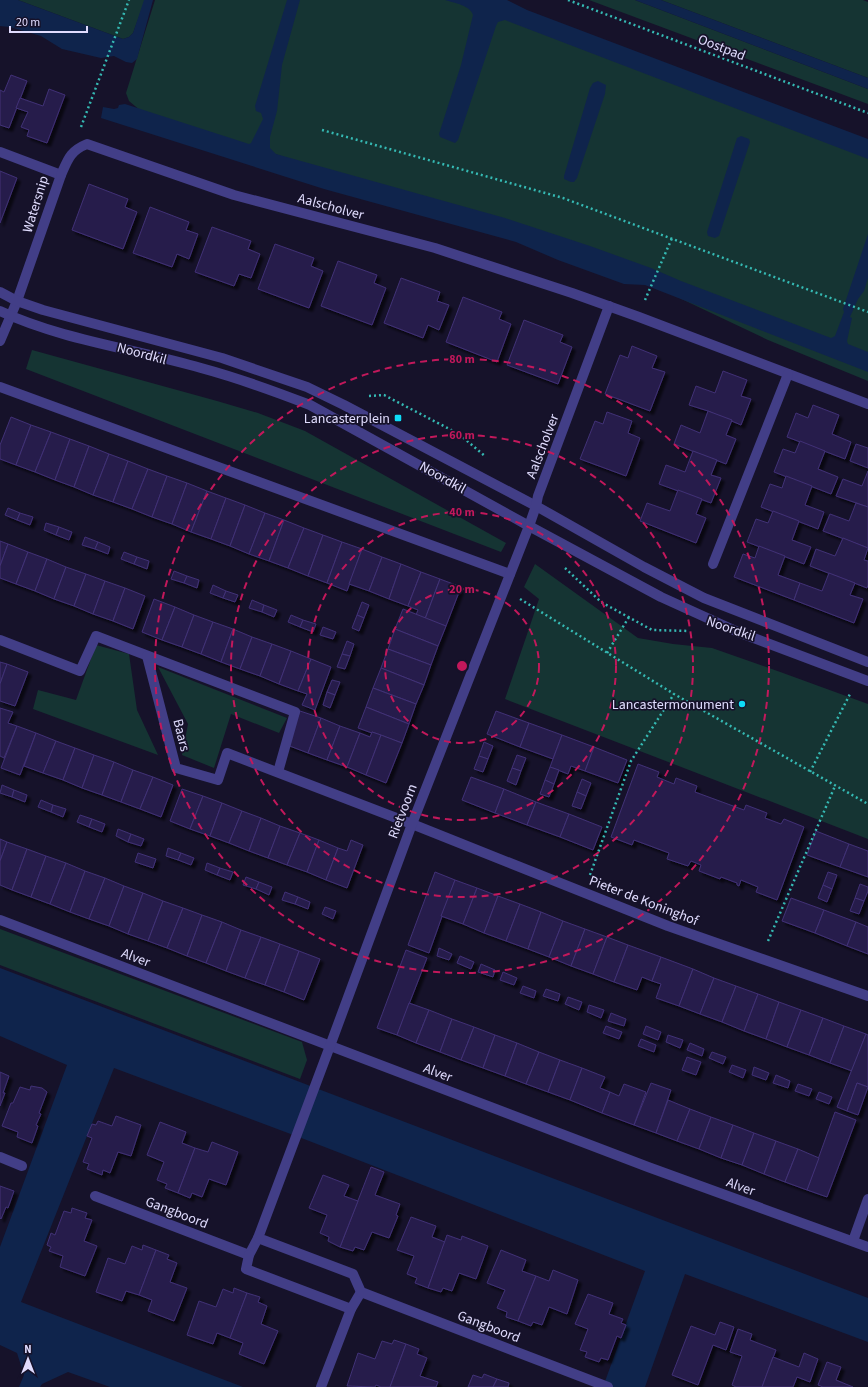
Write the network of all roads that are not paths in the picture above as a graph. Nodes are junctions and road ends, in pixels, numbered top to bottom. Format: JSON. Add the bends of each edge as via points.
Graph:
{"nodes":[{"id":1,"x":0,"y":152,"type":"edge"},
{"id":2,"x":61,"y":175,"type":"junction"},
{"id":3,"x":0,"y":292,"type":"edge"},
{"id":4,"x":17,"y":301,"type":"junction"},
{"id":5,"x":609,"y":306,"type":"junction"},
{"id":6,"x":0,"y":311,"type":"edge"},
{"id":7,"x":10,"y":316,"type":"junction"},
{"id":8,"x":0,"y":341,"type":"edge"},
{"id":9,"x":788,"y":374,"type":"junction"},
{"id":10,"x":0,"y":387,"type":"edge"},
{"id":11,"x":868,"y":404,"type":"edge"},
{"id":12,"x":536,"y":506,"type":"junction"},
{"id":13,"x":529,"y":526,"type":"junction"},
{"id":14,"x":713,"y":564,"type":"dead end"},
{"id":15,"x":510,"y":574,"type":"junction"},
{"id":16,"x":0,"y":640,"type":"edge"},
{"id":17,"x":147,"y":656,"type":"junction"},
{"id":18,"x":868,"y":662,"type":"edge"},
{"id":19,"x":868,"y":681,"type":"edge"},
{"id":20,"x":278,"y":772,"type":"junction"},
{"id":21,"x":412,"y":824,"type":"junction"},
{"id":22,"x":0,"y":920,"type":"edge"},
{"id":23,"x":868,"y":996,"type":"edge"},
{"id":24,"x":330,"y":1046,"type":"junction"},
{"id":25,"x":0,"y":1157,"type":"edge"},
{"id":26,"x":22,"y":1166,"type":"dead end"},
{"id":27,"x":95,"y":1196,"type":"dead end"},
{"id":28,"x":868,"y":1199,"type":"edge"},
{"id":29,"x":258,"y":1238,"type":"junction"},
{"id":30,"x":853,"y":1241,"type":"junction"},
{"id":31,"x":868,"y":1247,"type":"edge"},
{"id":32,"x":250,"y":1255,"type":"junction"},
{"id":33,"x":361,"y":1292,"type":"junction"},
{"id":34,"x":351,"y":1309,"type":"junction"},
{"id":35,"x":321,"y":1387,"type":"edge"},
{"id":36,"x":608,"y":1387,"type":"edge"}],
"edges":[{"from":1,"to":2,"type":"street","name":"Watersnip"},
{"from":2,"to":4,"type":"street","name":"Watersnip"},
{"from":2,"to":5,"type":"street","name":"Aalscholver","via":[[68,157],[77,148],[86,144],[234,195],[435,248]]},
{"from":3,"to":4,"type":"street","name":"Noordkil"},
{"from":4,"to":7,"type":"street","name":"Watersnip"},
{"from":4,"to":12,"type":"street","name":"Noordkil","via":[[90,324],[222,358],[307,387]]},
{"from":5,"to":9,"type":"street","name":"Aalscholver"},
{"from":5,"to":12,"type":"street","name":"Aalscholver"},
{"from":6,"to":7,"type":"street","name":"Noordkil"},
{"from":7,"to":8,"type":"street","name":"Watersnip"},
{"from":7,"to":13,"type":"street","name":"Noordkil","via":[[59,332],[202,368],[310,405]]},
{"from":9,"to":11,"type":"street","name":"Aalscholver"},
{"from":9,"to":14,"type":"street"},
{"from":10,"to":15,"type":"street"},
{"from":12,"to":13,"type":"street","name":"Aalscholver"},
{"from":12,"to":18,"type":"street","name":"Noordkil","via":[[704,598]]},
{"from":13,"to":15,"type":"street","name":"Rietvoorn"},
{"from":13,"to":19,"type":"street","name":"Noordkil","via":[[661,597],[738,632]]},
{"from":15,"to":21,"type":"street","name":"Rietvoorn"},
{"from":16,"to":17,"type":"street","via":[[80,671],[96,636]]},
{"from":17,"to":20,"type":"street","via":[[295,712]]},
{"from":17,"to":20,"type":"street","name":"Baars","via":[[176,768],[218,780],[227,753]]},
{"from":20,"to":21,"type":"street","name":"Baars"},
{"from":21,"to":23,"type":"street","name":"Pieter de Koninghof","via":[[668,926]]},
{"from":21,"to":24,"type":"street","name":"Rietvoorn"},
{"from":22,"to":24,"type":"street","name":"Alver"},
{"from":24,"to":29,"type":"street"},
{"from":24,"to":30,"type":"street","name":"Alver","via":[[648,1167]]},
{"from":25,"to":26,"type":"street"},
{"from":27,"to":32,"type":"street","name":"Gangboord"},
{"from":28,"to":30,"type":"street"},
{"from":29,"to":32,"type":"street"},
{"from":29,"to":33,"type":"street","via":[[353,1274]]},
{"from":30,"to":31,"type":"street","name":"Alver"},
{"from":32,"to":34,"type":"street","via":[[246,1269]]},
{"from":33,"to":34,"type":"street"},
{"from":33,"to":36,"type":"street","name":"Gangboord"},
{"from":34,"to":35,"type":"street"}]}
